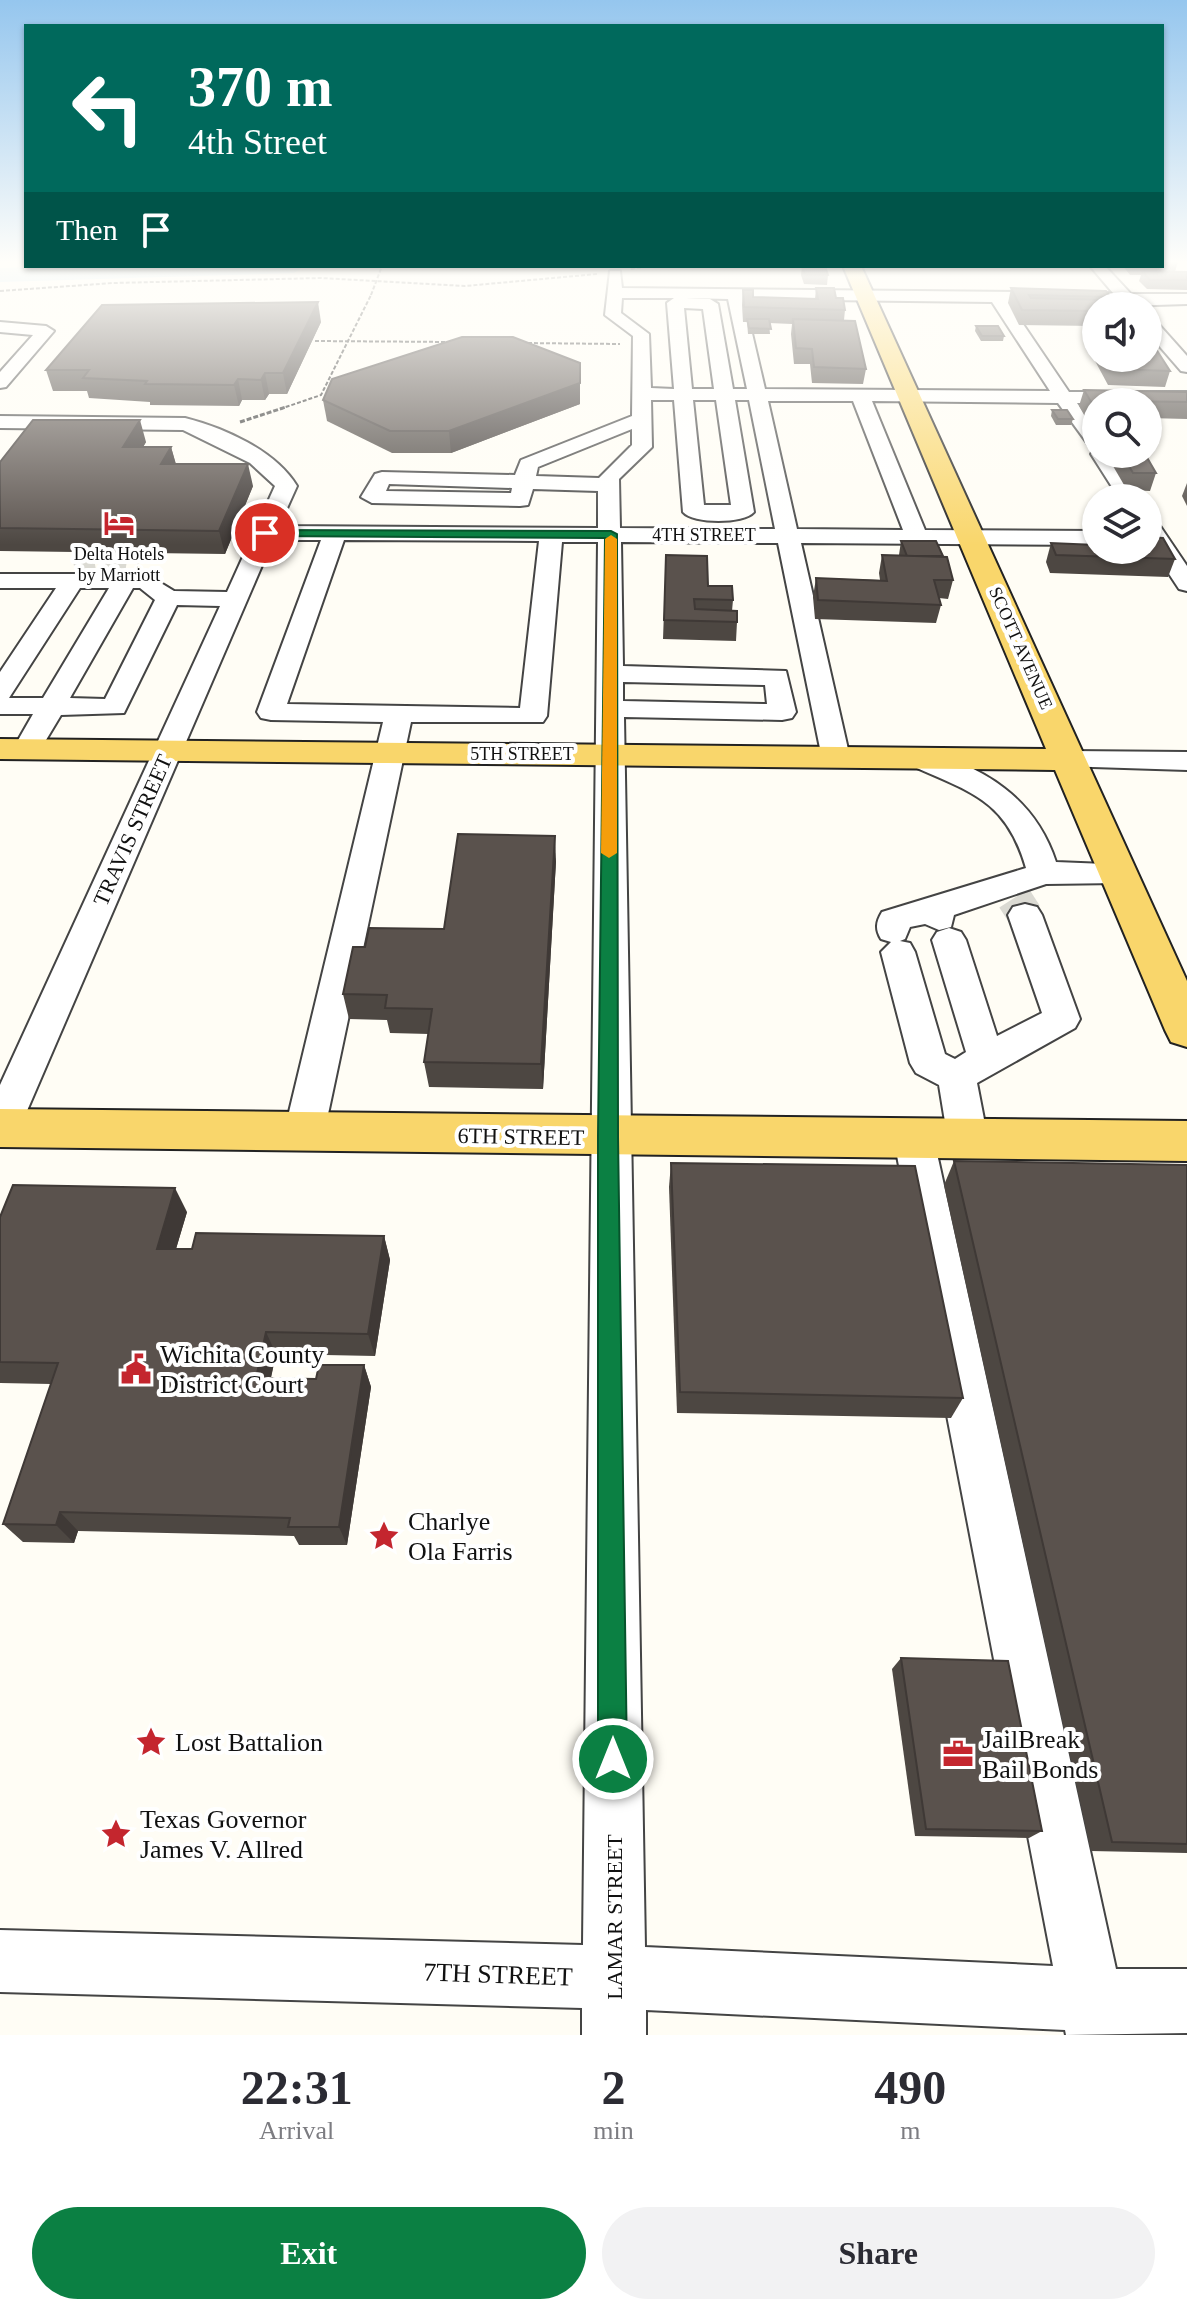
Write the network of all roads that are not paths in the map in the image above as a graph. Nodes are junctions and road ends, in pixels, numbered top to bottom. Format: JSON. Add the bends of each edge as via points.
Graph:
{"nodes":[{"id":1,"x":25,"y":355,"type":"edge"},
{"id":2,"x":641,"y":355,"type":"edge"},
{"id":3,"x":678,"y":355,"type":"edge"},
{"id":4,"x":719,"y":355,"type":"edge"},
{"id":5,"x":749,"y":355,"type":"edge"},
{"id":6,"x":892,"y":355,"type":"edge"},
{"id":7,"x":1036,"y":355,"type":"edge"},
{"id":8,"x":0,"y":383,"type":"edge"},
{"id":9,"x":641,"y":394,"type":"junction"},
{"id":10,"x":681,"y":395,"type":"junction"},
{"id":11,"x":726,"y":395,"type":"junction"},
{"id":12,"x":758,"y":396,"type":"junction"},
{"id":13,"x":860,"y":396,"type":"junction"},
{"id":14,"x":910,"y":396,"type":"junction"},
{"id":15,"x":1064,"y":397,"type":"junction"},
{"id":16,"x":1187,"y":398,"type":"edge"},
{"id":17,"x":641,"y":419,"type":"junction"},
{"id":18,"x":1082,"y":425,"type":"edge"},
{"id":19,"x":5,"y":427,"type":"edge"},
{"id":20,"x":524,"y":482,"type":"junction"},
{"id":21,"x":609,"y":485,"type":"junction"},
{"id":22,"x":718,"y":512,"type":"junction"},
{"id":23,"x":265,"y":533,"type":"junction"},
{"id":24,"x":335,"y":533,"type":"junction"},
{"id":25,"x":551,"y":534,"type":"junction"},
{"id":26,"x":611,"y":534,"type":"junction"},
{"id":27,"x":720,"y":535,"type":"junction"},
{"id":28,"x":1162,"y":535,"type":"edge"},
{"id":29,"x":786,"y":536,"type":"junction"},
{"id":30,"x":917,"y":537,"type":"junction"},
{"id":31,"x":971,"y":538,"type":"junction"},
{"id":32,"x":1082,"y":538,"type":"edge"},
{"id":33,"x":1187,"y":538,"type":"edge"},
{"id":34,"x":1162,"y":549,"type":"edge"},
{"id":35,"x":74,"y":573,"type":"junction"},
{"id":36,"x":136,"y":576,"type":"junction"},
{"id":37,"x":1187,"y":584,"type":"edge"},
{"id":38,"x":3,"y":585,"type":"edge"},
{"id":39,"x":168,"y":598,"type":"junction"},
{"id":40,"x":234,"y":599,"type":"junction"},
{"id":41,"x":610,"y":674,"type":"junction"},
{"id":42,"x":0,"y":692,"type":"edge"},
{"id":43,"x":0,"y":706,"type":"edge"},
{"id":44,"x":53,"y":706,"type":"junction"},
{"id":45,"x":610,"y":709,"type":"junction"},
{"id":46,"x":399,"y":714,"type":"junction"},
{"id":47,"x":13,"y":749,"type":"edge"},
{"id":48,"x":167,"y":752,"type":"junction"},
{"id":49,"x":389,"y":753,"type":"junction"},
{"id":50,"x":609,"y":755,"type":"junction"},
{"id":51,"x":836,"y":758,"type":"junction"},
{"id":52,"x":920,"y":759,"type":"junction"},
{"id":53,"x":1071,"y":760,"type":"junction"},
{"id":54,"x":1187,"y":761,"type":"edge"},
{"id":55,"x":1119,"y":872,"type":"junction"},
{"id":56,"x":1043,"y":873,"type":"junction"},
{"id":57,"x":1015,"y":900,"type":"junction"},
{"id":58,"x":941,"y":923,"type":"junction"},
{"id":59,"x":1187,"y":1030,"type":"edge"},
{"id":60,"x":972,"y":1068,"type":"junction"},
{"id":61,"x":0,"y":1127,"type":"edge"},
{"id":62,"x":304,"y":1133,"type":"junction"},
{"id":63,"x":608,"y":1137,"type":"junction"},
{"id":64,"x":914,"y":1140,"type":"junction"},
{"id":65,"x":968,"y":1140,"type":"junction"},
{"id":66,"x":1187,"y":1141,"type":"edge"},
{"id":67,"x":0,"y":1961,"type":"edge"},
{"id":68,"x":1187,"y":2001,"type":"edge"},
{"id":69,"x":614,"y":2006,"type":"edge"},
{"id":70,"x":1095,"y":2017,"type":"edge"}],
"edges":[{"from":1,"to":8,"type":"street"},
{"from":2,"to":9,"type":"street"},
{"from":3,"to":10,"type":"street"},
{"from":4,"to":11,"type":"street"},
{"from":5,"to":12,"type":"street"},
{"from":6,"to":14,"type":"main road","name":"SCOTT AVENUE"},
{"from":7,"to":15,"type":"street"},
{"from":9,"to":10,"type":"street"},
{"from":9,"to":17,"type":"street"},
{"from":10,"to":11,"type":"street"},
{"from":10,"to":22,"type":"street","via":[[694,512]]},
{"from":11,"to":12,"type":"street"},
{"from":11,"to":22,"type":"street","via":[[743,512]]},
{"from":12,"to":13,"type":"street"},
{"from":12,"to":29,"type":"street"},
{"from":13,"to":14,"type":"street"},
{"from":13,"to":30,"type":"street"},
{"from":14,"to":15,"type":"street"},
{"from":14,"to":31,"type":"main road","name":"SCOTT AVENUE"},
{"from":15,"to":16,"type":"street"},
{"from":15,"to":18,"type":"street"},
{"from":17,"to":20,"type":"street","via":[[528,464]]},
{"from":17,"to":21,"type":"street","via":[[642,447],[613,472]]},
{"from":19,"to":23,"type":"street","name":"TRAVIS STREET","via":[[163,423],[209,432],[284,478],[284,496]]},
{"from":20,"to":20,"type":"street","via":[[382,478],[372,497],[520,500]]},
{"from":20,"to":21,"type":"street"},
{"from":21,"to":26,"type":"street","name":"LAMAR STREET"},
{"from":22,"to":27,"type":"street"},
{"from":23,"to":24,"type":"street","name":"4TH STREET"},
{"from":23,"to":40,"type":"street","name":"TRAVIS STREET"},
{"from":24,"to":25,"type":"street","name":"4TH STREET"},
{"from":24,"to":46,"type":"street","via":[[271,712]]},
{"from":25,"to":26,"type":"street","name":"4TH STREET"},
{"from":25,"to":46,"type":"street","via":[[533,716]]},
{"from":26,"to":27,"type":"street","name":"4TH STREET"},
{"from":26,"to":41,"type":"street","name":"LAMAR STREET"},
{"from":27,"to":29,"type":"street","name":"4TH STREET"},
{"from":28,"to":33,"type":"street"},
{"from":29,"to":30,"type":"street","name":"4TH STREET"},
{"from":29,"to":51,"type":"street"},
{"from":30,"to":31,"type":"street","name":"4TH STREET"},
{"from":31,"to":32,"type":"street","name":"4TH STREET"},
{"from":31,"to":53,"type":"main road","name":"SCOTT AVENUE"},
{"from":34,"to":37,"type":"street"},
{"from":35,"to":36,"type":"street"},
{"from":35,"to":38,"type":"street"},
{"from":35,"to":42,"type":"street"},
{"from":36,"to":39,"type":"street"},
{"from":36,"to":44,"type":"street"},
{"from":39,"to":40,"type":"street"},
{"from":39,"to":44,"type":"street","via":[[114,707]]},
{"from":40,"to":48,"type":"street","name":"TRAVIS STREET"},
{"from":41,"to":45,"type":"street","name":"LAMAR STREET"},
{"from":41,"to":45,"type":"street","via":[[777,677],[782,712]]},
{"from":43,"to":44,"type":"street"},
{"from":44,"to":47,"type":"street"},
{"from":45,"to":50,"type":"street","name":"LAMAR STREET"},
{"from":46,"to":49,"type":"street"},
{"from":47,"to":48,"type":"main road","name":"5TH STREET"},
{"from":48,"to":49,"type":"main road","name":"5TH STREET"},
{"from":48,"to":61,"type":"street","name":"TRAVIS STREET"},
{"from":49,"to":50,"type":"main road","name":"5TH STREET"},
{"from":49,"to":62,"type":"street"},
{"from":50,"to":51,"type":"main road","name":"5TH STREET"},
{"from":50,"to":63,"type":"street","name":"LAMAR STREET"},
{"from":51,"to":52,"type":"main road","name":"5TH STREET"},
{"from":52,"to":53,"type":"main road","name":"5TH STREET"},
{"from":52,"to":56,"type":"street","via":[[1014,811],[1034,844]]},
{"from":53,"to":54,"type":"street","name":"5TH STREET"},
{"from":53,"to":55,"type":"main road","name":"SCOTT AVENUE"},
{"from":55,"to":56,"type":"street"},
{"from":55,"to":59,"type":"main road","name":"SCOTT AVENUE"},
{"from":56,"to":57,"type":"street"},
{"from":57,"to":58,"type":"street"},
{"from":57,"to":60,"type":"street","via":[[1062,1019]]},
{"from":58,"to":60,"type":"street"},
{"from":58,"to":60,"type":"street","via":[[894,920],[896,941],[929,1063]]},
{"from":60,"to":65,"type":"street"},
{"from":61,"to":62,"type":"main road","name":"6TH STREET"},
{"from":62,"to":63,"type":"main road","name":"6TH STREET"},
{"from":63,"to":64,"type":"main road","name":"6TH STREET"},
{"from":63,"to":69,"type":"street","name":"LAMAR STREET"},
{"from":64,"to":65,"type":"main road","name":"6TH STREET"},
{"from":64,"to":70,"type":"street"},
{"from":65,"to":66,"type":"main road","name":"6TH STREET"},
{"from":67,"to":69,"type":"street","name":"7TH STREET"},
{"from":68,"to":70,"type":"street","name":"7TH STREET"},
{"from":69,"to":70,"type":"street","name":"7TH STREET"}]}
